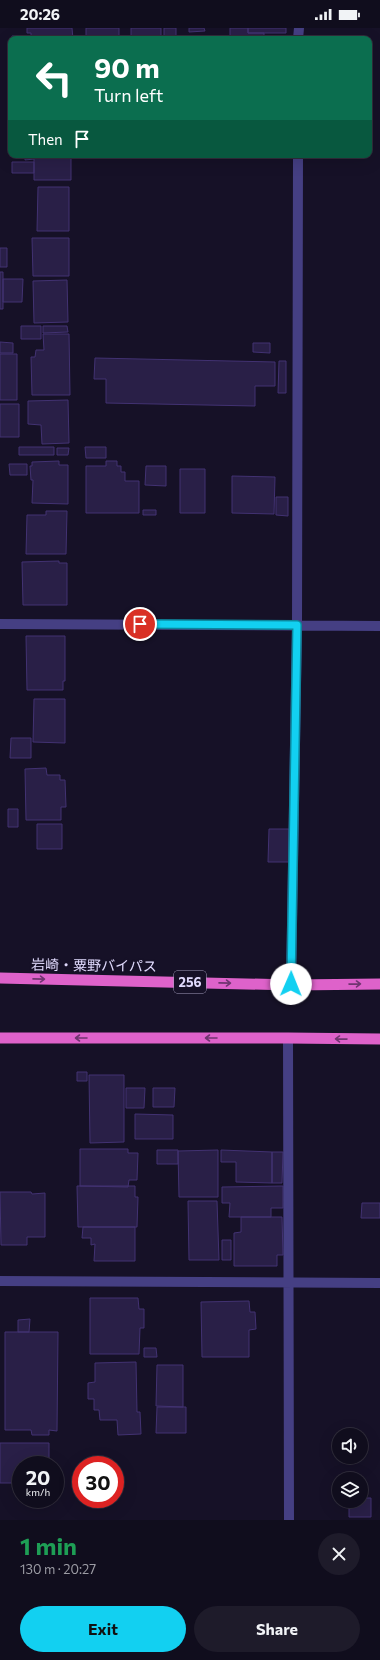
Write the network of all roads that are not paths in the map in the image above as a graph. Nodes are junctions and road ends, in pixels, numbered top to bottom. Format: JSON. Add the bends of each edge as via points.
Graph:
{"nodes":[{"id":1,"x":298,"y":158,"type":"edge"},
{"id":2,"x":0,"y":624,"type":"edge"},
{"id":3,"x":297,"y":625,"type":"junction"},
{"id":4,"x":380,"y":626,"type":"edge"},
{"id":5,"x":0,"y":978,"type":"edge"},
{"id":6,"x":291,"y":984,"type":"junction"},
{"id":7,"x":380,"y":984,"type":"edge"},
{"id":8,"x":0,"y":1038,"type":"edge"},
{"id":9,"x":288,"y":1038,"type":"junction"},
{"id":10,"x":380,"y":1039,"type":"edge"},
{"id":11,"x":0,"y":1281,"type":"edge"},
{"id":12,"x":288,"y":1282,"type":"junction"},
{"id":13,"x":380,"y":1283,"type":"edge"},
{"id":14,"x":289,"y":1520,"type":"edge"}],
"edges":[{"from":1,"to":3,"type":"street"},
{"from":2,"to":3,"type":"street"},
{"from":3,"to":4,"type":"street"},
{"from":3,"to":6,"type":"street"},
{"from":5,"to":6,"type":"highway","name":"岩崎・粟野バイパス","number":"256","one_way":true},
{"from":6,"to":7,"type":"highway","name":"岩崎・粟野バイパス","number":"256","one_way":true},
{"from":9,"to":8,"type":"highway","one_way":true},
{"from":10,"to":9,"type":"highway","one_way":true},
{"from":9,"to":12,"type":"street"},
{"from":11,"to":12,"type":"street"},
{"from":12,"to":13,"type":"street"},
{"from":12,"to":14,"type":"street"}]}
